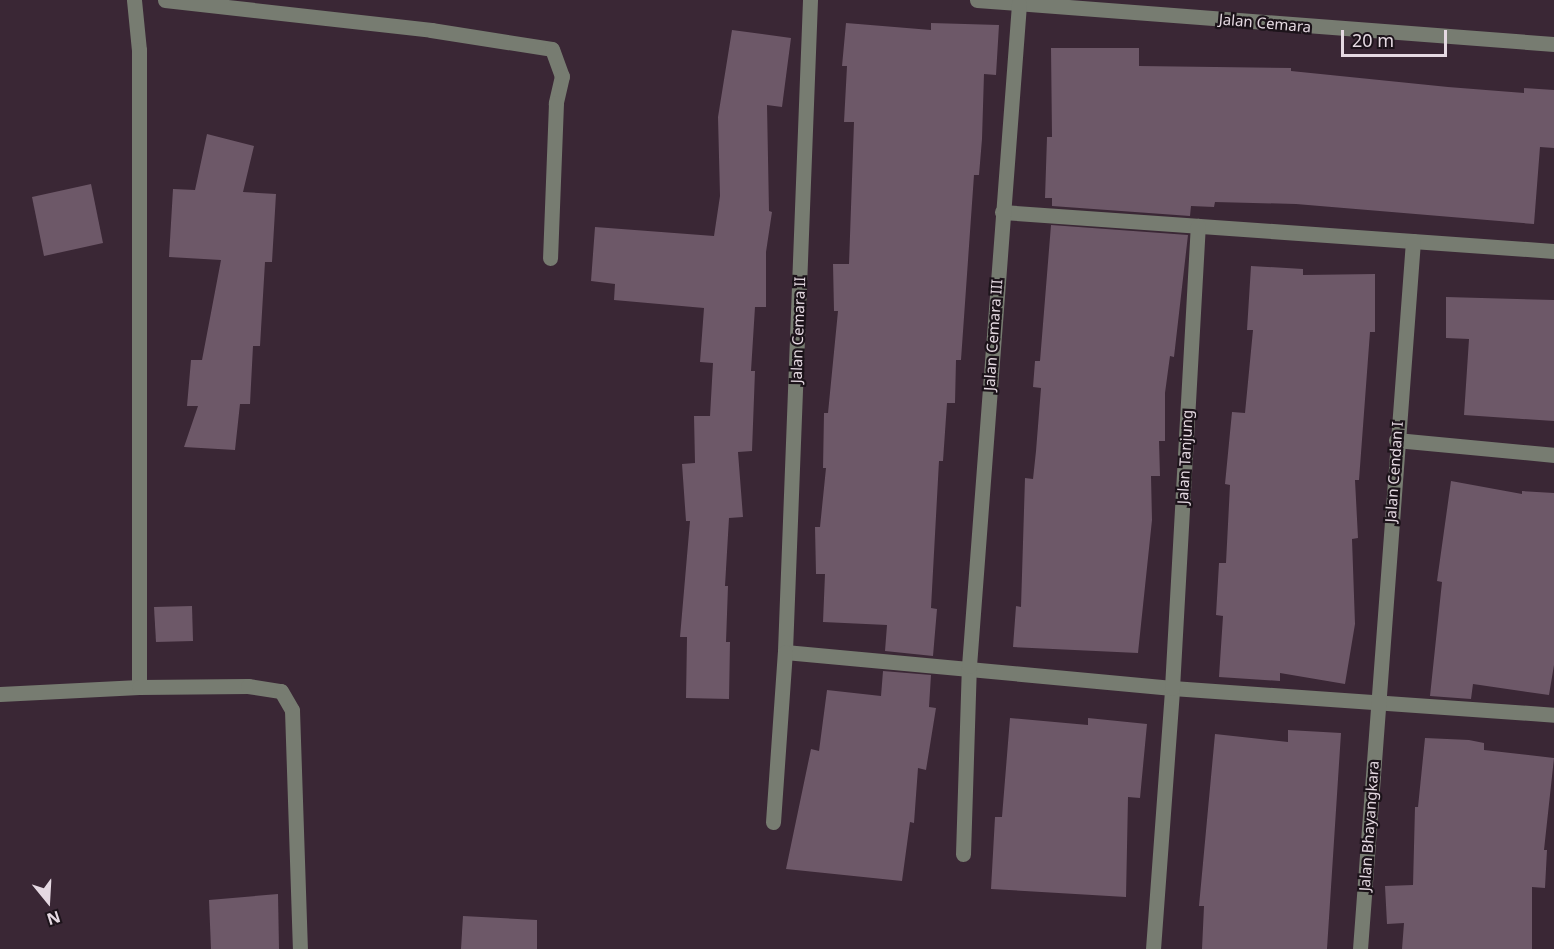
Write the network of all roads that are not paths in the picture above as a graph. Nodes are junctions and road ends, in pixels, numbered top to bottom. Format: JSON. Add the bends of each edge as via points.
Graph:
{"nodes":[{"id":1,"x":134,"y":0,"type":"edge"},
{"id":2,"x":165,"y":0,"type":"edge"},
{"id":3,"x":810,"y":0,"type":"edge"},
{"id":4,"x":977,"y":0,"type":"edge"},
{"id":5,"x":1019,"y":4,"type":"junction"},
{"id":6,"x":1554,"y":44,"type":"edge"},
{"id":7,"x":1002,"y":212,"type":"junction"},
{"id":8,"x":1198,"y":226,"type":"junction"},
{"id":9,"x":1413,"y":241,"type":"junction"},
{"id":10,"x":1554,"y":251,"type":"edge"},
{"id":11,"x":550,"y":258,"type":"dead end"},
{"id":12,"x":1396,"y":440,"type":"junction"},
{"id":13,"x":1554,"y":455,"type":"edge"},
{"id":14,"x":789,"y":652,"type":"junction"},
{"id":15,"x":969,"y":666,"type":"junction"},
{"id":16,"x":139,"y":687,"type":"junction"},
{"id":17,"x":1172,"y":688,"type":"junction"},
{"id":18,"x":0,"y":694,"type":"edge"},
{"id":19,"x":1377,"y":702,"type":"junction"},
{"id":20,"x":1554,"y":714,"type":"edge"},
{"id":21,"x":773,"y":822,"type":"dead end"},
{"id":22,"x":963,"y":854,"type":"dead end"},
{"id":23,"x":300,"y":949,"type":"edge"},
{"id":24,"x":1153,"y":949,"type":"edge"},
{"id":25,"x":1360,"y":949,"type":"edge"}],
"edges":[{"from":1,"to":16,"type":"street","via":[[139,62]]},
{"from":2,"to":11,"type":"street","via":[[431,30],[552,50],[562,76],[556,103]]},
{"from":3,"to":14,"type":"street","name":"Jalan Cemara II"},
{"from":4,"to":5,"type":"street","name":"Jalan Cemara"},
{"from":5,"to":6,"type":"street","name":"Jalan Cemara"},
{"from":5,"to":7,"type":"street","name":"Jalan Cemara III"},
{"from":7,"to":8,"type":"street"},
{"from":7,"to":15,"type":"street","name":"Jalan Cemara III"},
{"from":8,"to":9,"type":"street"},
{"from":8,"to":17,"type":"street","name":"Jalan Tanjung"},
{"from":9,"to":10,"type":"street"},
{"from":9,"to":12,"type":"street","name":"Jalan Cendan I"},
{"from":12,"to":13,"type":"street"},
{"from":12,"to":19,"type":"street","name":"Jalan Cendan I"},
{"from":14,"to":15,"type":"street"},
{"from":14,"to":21,"type":"street","name":"Jalan Cemara II"},
{"from":15,"to":17,"type":"street"},
{"from":15,"to":22,"type":"street","name":"Jalan Cemara III"},
{"from":16,"to":18,"type":"street"},
{"from":16,"to":23,"type":"street","via":[[248,686],[281,692],[289,699]]},
{"from":17,"to":19,"type":"street"},
{"from":17,"to":24,"type":"street","name":"Jalan Tanjung"},
{"from":19,"to":20,"type":"street"},
{"from":19,"to":25,"type":"street","name":"Jalan Bhayangkara"}]}
